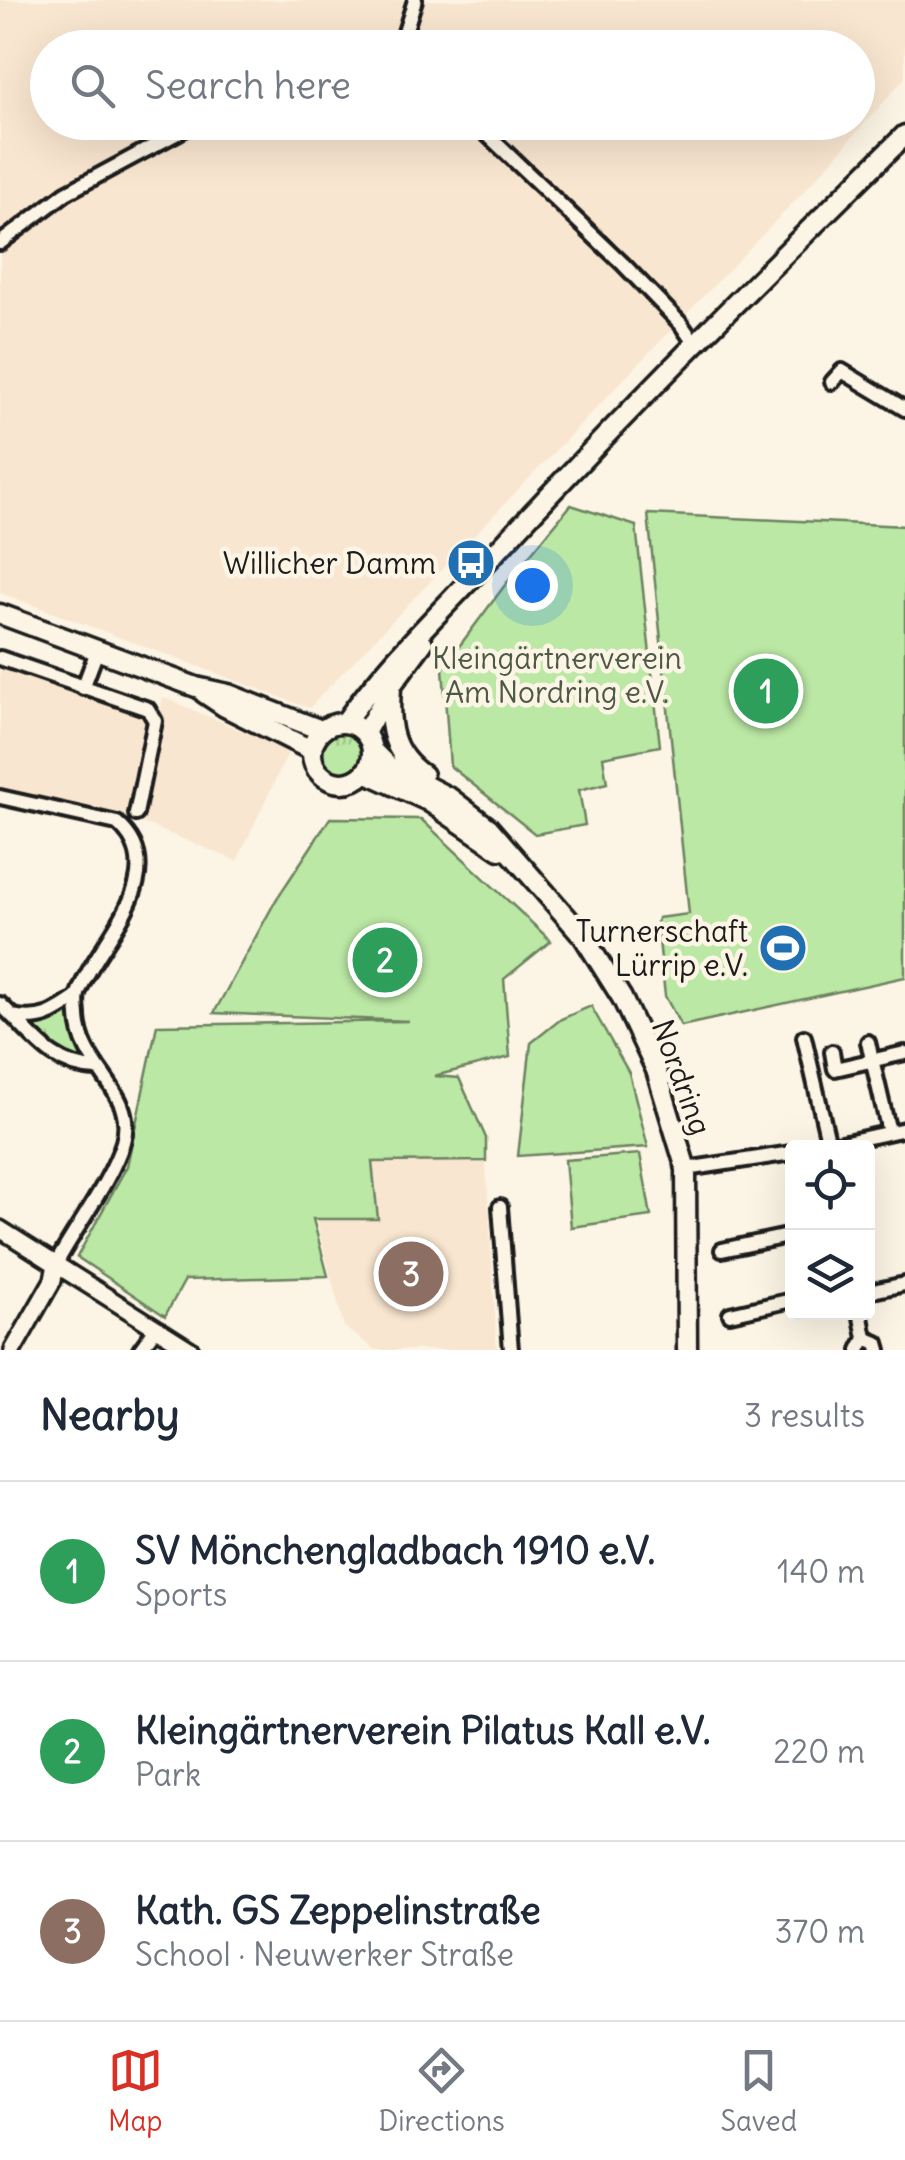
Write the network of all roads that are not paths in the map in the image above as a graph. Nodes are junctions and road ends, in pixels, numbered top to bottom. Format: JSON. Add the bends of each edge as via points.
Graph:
{"nodes":[{"id":1,"x":415,"y":0,"type":"edge"},
{"id":2,"x":406,"y":30,"type":"edge"},
{"id":3,"x":905,"y":135,"type":"edge"},
{"id":4,"x":165,"y":140,"type":"edge"},
{"id":5,"x":493,"y":140,"type":"edge"},
{"id":6,"x":0,"y":242,"type":"edge"},
{"id":7,"x":694,"y":342,"type":"junction"},
{"id":8,"x":832,"y":382,"type":"dead end"},
{"id":9,"x":905,"y":409,"type":"edge"},
{"id":10,"x":442,"y":612,"type":"junction"},
{"id":11,"x":0,"y":614,"type":"edge"},
{"id":12,"x":97,"y":651,"type":"junction"},
{"id":13,"x":0,"y":658,"type":"edge"},
{"id":14,"x":391,"y":686,"type":"junction"},
{"id":15,"x":196,"y":687,"type":"junction"},
{"id":16,"x":83,"y":688,"type":"junction"},
{"id":17,"x":345,"y":722,"type":"junction"},
{"id":18,"x":321,"y":730,"type":"junction"},
{"id":19,"x":369,"y":742,"type":"junction"},
{"id":20,"x":311,"y":750,"type":"junction"},
{"id":21,"x":366,"y":772,"type":"junction"},
{"id":22,"x":0,"y":797,"type":"edge"},
{"id":23,"x":450,"y":798,"type":"junction"},
{"id":24,"x":136,"y":814,"type":"dead end"},
{"id":25,"x":517,"y":861,"type":"junction"},
{"id":26,"x":77,"y":997,"type":"junction"},
{"id":27,"x":0,"y":1004,"type":"edge"},
{"id":28,"x":12,"y":1016,"type":"junction"},
{"id":29,"x":804,"y":1037,"type":"dead end"},
{"id":30,"x":868,"y":1042,"type":"dead end"},
{"id":31,"x":832,"y":1052,"type":"dead end"},
{"id":32,"x":905,"y":1053,"type":"edge"},
{"id":33,"x":808,"y":1056,"type":"junction"},
{"id":34,"x":793,"y":1059,"type":"dead end"},
{"id":35,"x":872,"y":1061,"type":"junction"},
{"id":36,"x":96,"y":1069,"type":"junction"},
{"id":37,"x":820,"y":1108,"type":"junction"},
{"id":38,"x":805,"y":1112,"type":"dead end"},
{"id":39,"x":905,"y":1129,"type":"edge"},
{"id":40,"x":889,"y":1132,"type":"junction"},
{"id":41,"x":824,"y":1140,"type":"edge"},
{"id":42,"x":852,"y":1140,"type":"edge"},
{"id":43,"x":785,"y":1154,"type":"edge"},
{"id":44,"x":686,"y":1169,"type":"junction"},
{"id":45,"x":500,"y":1207,"type":"dead end"},
{"id":46,"x":0,"y":1229,"type":"edge"},
{"id":47,"x":785,"y":1236,"type":"edge"},
{"id":48,"x":722,"y":1250,"type":"dead end"},
{"id":49,"x":56,"y":1264,"type":"junction"},
{"id":50,"x":905,"y":1284,"type":"edge"},
{"id":51,"x":875,"y":1290,"type":"edge"},
{"id":52,"x":785,"y":1302,"type":"edge"},
{"id":53,"x":730,"y":1314,"type":"dead end"},
{"id":54,"x":156,"y":1328,"type":"junction"},
{"id":55,"x":862,"y":1344,"type":"edge"},
{"id":56,"x":13,"y":1350,"type":"edge"},
{"id":57,"x":140,"y":1350,"type":"edge"},
{"id":58,"x":191,"y":1350,"type":"edge"},
{"id":59,"x":511,"y":1350,"type":"edge"},
{"id":60,"x":688,"y":1350,"type":"edge"},
{"id":61,"x":878,"y":1350,"type":"edge"}],
"edges":[{"from":1,"to":2,"type":"street"},
{"from":3,"to":7,"type":"main road"},
{"from":4,"to":6,"type":"street","via":[[66,194]]},
{"from":5,"to":7,"type":"street"},
{"from":7,"to":10,"type":"main road"},
{"from":8,"to":9,"type":"street","via":[[842,371]]},
{"from":10,"to":14,"type":"main road"},
{"from":10,"to":17,"type":"main road"},
{"from":11,"to":12,"type":"main road"},
{"from":12,"to":15,"type":"main road"},
{"from":12,"to":16,"type":"street"},
{"from":13,"to":16,"type":"street"},
{"from":14,"to":19,"type":"main road"},
{"from":14,"to":23,"type":"main road","via":[[396,747]]},
{"from":15,"to":18,"type":"main road"},
{"from":15,"to":20,"type":"main road"},
{"from":16,"to":24,"type":"street","via":[[148,709],[155,721]]},
{"from":17,"to":18,"type":"main road"},
{"from":17,"to":19,"type":"main road"},
{"from":18,"to":20,"type":"main road"},
{"from":19,"to":21,"type":"main road"},
{"from":19,"to":23,"type":"main road","name":"Nordring","via":[[388,766]]},
{"from":20,"to":21,"type":"main road","via":[[316,769],[330,781],[349,782]]},
{"from":21,"to":25,"type":"main road","name":"Nordring","via":[[428,801]]},
{"from":22,"to":26,"type":"street","via":[[116,823],[136,848],[138,868],[122,921]]},
{"from":23,"to":25,"type":"main road","name":"Nordring"},
{"from":25,"to":44,"type":"main road","name":"Nordring","via":[[582,936],[622,998],[656,1070]]},
{"from":26,"to":28,"type":"street","via":[[52,1015]]},
{"from":26,"to":36,"type":"street","via":[[84,1046]]},
{"from":27,"to":28,"type":"street"},
{"from":28,"to":36,"type":"street","via":[[47,1054]]},
{"from":29,"to":33,"type":"street"},
{"from":30,"to":35,"type":"street"},
{"from":31,"to":35,"type":"street","via":[[835,1069]]},
{"from":32,"to":35,"type":"street"},
{"from":33,"to":34,"type":"street"},
{"from":33,"to":37,"type":"street"},
{"from":35,"to":40,"type":"street"},
{"from":36,"to":49,"type":"street","via":[[127,1120],[122,1144]]},
{"from":37,"to":38,"type":"street"},
{"from":37,"to":41,"type":"street"},
{"from":39,"to":40,"type":"street"},
{"from":40,"to":42,"type":"street"},
{"from":43,"to":44,"type":"street"},
{"from":44,"to":60,"type":"main road","name":"Nordring"},
{"from":45,"to":59,"type":"street"},
{"from":46,"to":49,"type":"street"},
{"from":47,"to":48,"type":"street"},
{"from":49,"to":54,"type":"street"},
{"from":49,"to":56,"type":"street"},
{"from":50,"to":51,"type":"street"},
{"from":52,"to":53,"type":"street"},
{"from":54,"to":57,"type":"street"},
{"from":54,"to":58,"type":"street"},
{"from":55,"to":61,"type":"street","via":[[877,1343]]}]}
